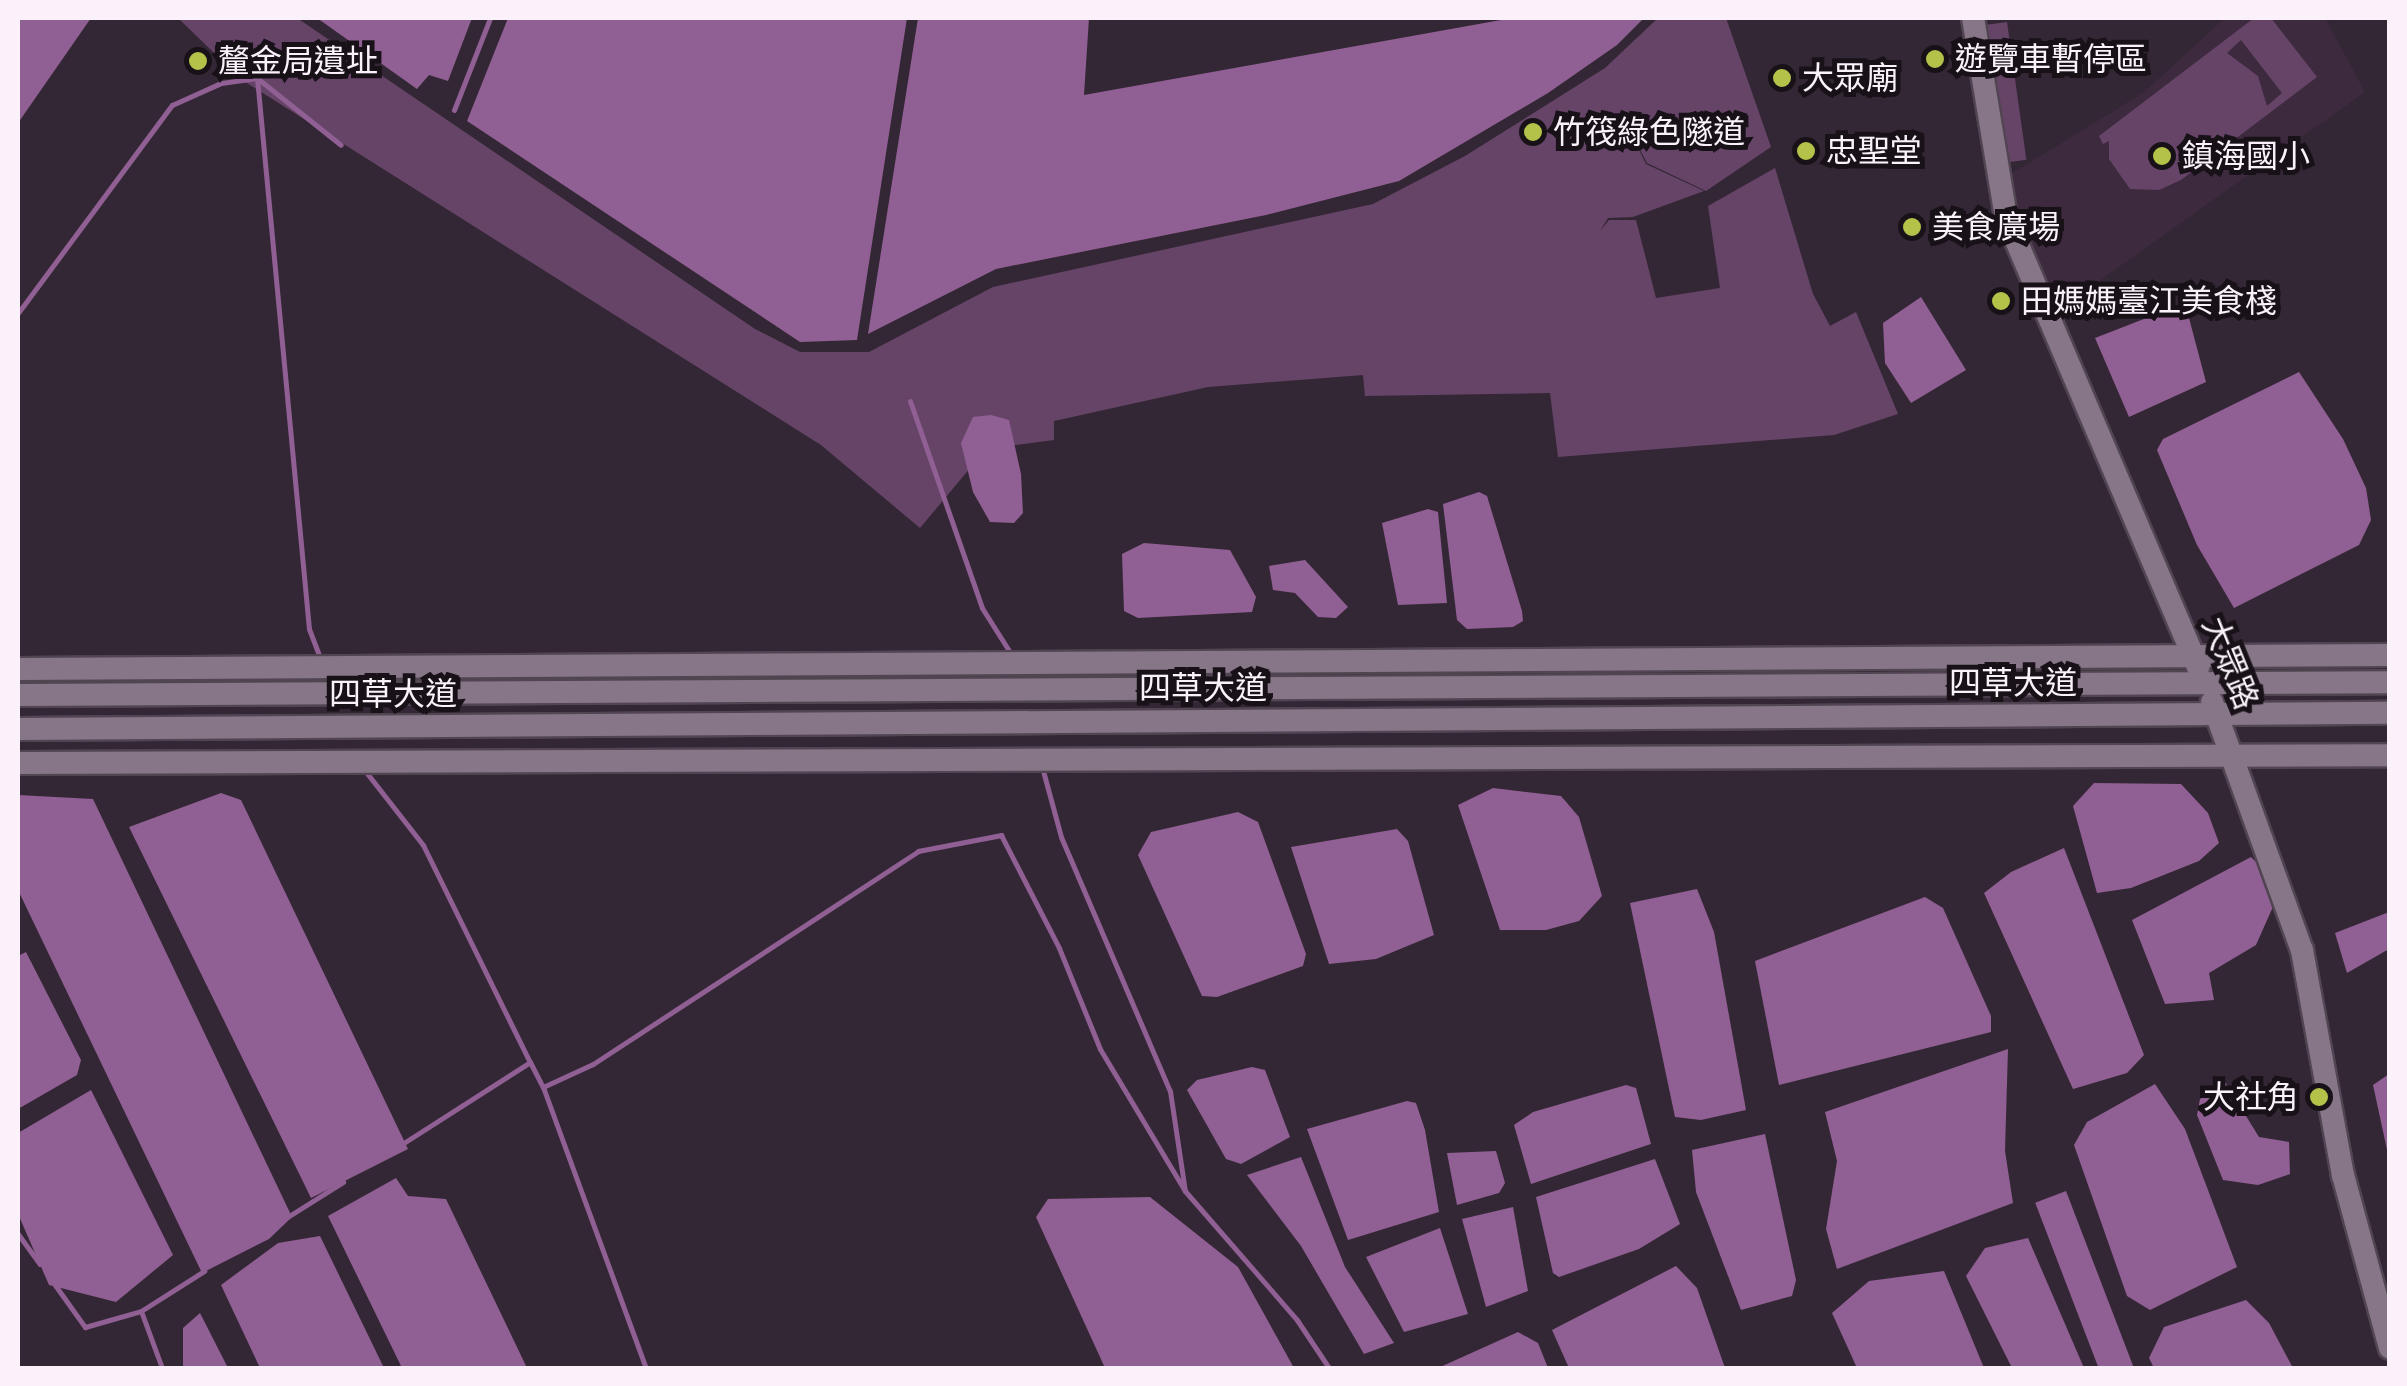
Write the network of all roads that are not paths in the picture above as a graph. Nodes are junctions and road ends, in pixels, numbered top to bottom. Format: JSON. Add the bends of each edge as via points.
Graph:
{"nodes":[{"id":1,"x":1972,"y":18,"type":"edge"},
{"id":2,"x":2390,"y":655,"type":"edge"},
{"id":3,"x":2193,"y":657,"type":"junction"},
{"id":4,"x":18,"y":669,"type":"edge"},
{"id":5,"x":2203,"y":682,"type":"junction"},
{"id":6,"x":2390,"y":682,"type":"edge"},
{"id":7,"x":18,"y":695,"type":"edge"},
{"id":8,"x":2390,"y":713,"type":"edge"},
{"id":9,"x":2217,"y":714,"type":"junction"},
{"id":10,"x":18,"y":729,"type":"edge"},
{"id":11,"x":2390,"y":754,"type":"edge"},
{"id":12,"x":2233,"y":758,"type":"junction"},
{"id":13,"x":18,"y":763,"type":"edge"},
{"id":14,"x":2390,"y":1348,"type":"edge"}],
"edges":[{"from":1,"to":3,"type":"street","name":"大眾路","via":[[2006,217]]},
{"from":2,"to":3,"type":"street","name":"四草大道"},
{"from":3,"to":4,"type":"street","name":"四草大道"},
{"from":3,"to":5,"type":"street","name":"大眾路"},
{"from":5,"to":6,"type":"street","name":"四草大道"},
{"from":5,"to":7,"type":"street","name":"四草大道"},
{"from":5,"to":9,"type":"street","name":"大眾路"},
{"from":8,"to":9,"type":"street","name":"四草大道"},
{"from":9,"to":10,"type":"street","name":"四草大道"},
{"from":9,"to":12,"type":"street","name":"大眾路"},
{"from":11,"to":12,"type":"street"},
{"from":12,"to":13,"type":"street"},
{"from":12,"to":14,"type":"street","name":"大眾路","via":[[2302,950],[2342,1175]]}]}
